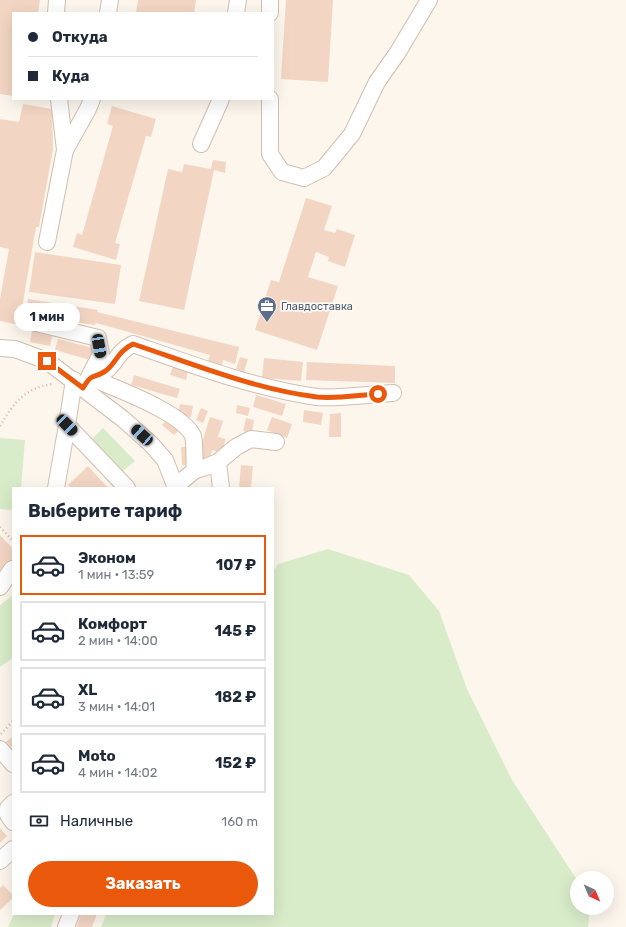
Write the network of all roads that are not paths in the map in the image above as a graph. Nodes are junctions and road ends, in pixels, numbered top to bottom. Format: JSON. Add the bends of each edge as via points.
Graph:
{"nodes":[{"id":1,"x":57,"y":0,"type":"edge"},
{"id":2,"x":110,"y":0,"type":"edge"},
{"id":3,"x":238,"y":0,"type":"edge"},
{"id":4,"x":270,"y":0,"type":"edge"},
{"id":5,"x":428,"y":0,"type":"edge"},
{"id":6,"x":56,"y":12,"type":"edge"},
{"id":7,"x":108,"y":12,"type":"edge"},
{"id":8,"x":236,"y":12,"type":"edge"},
{"id":9,"x":270,"y":12,"type":"edge"},
{"id":10,"x":59,"y":100,"type":"edge"},
{"id":11,"x":92,"y":100,"type":"edge"},
{"id":12,"x":221,"y":100,"type":"edge"},
{"id":13,"x":270,"y":100,"type":"edge"},
{"id":14,"x":201,"y":144,"type":"dead end"},
{"id":15,"x":65,"y":150,"type":"junction"},
{"id":16,"x":47,"y":242,"type":"dead end"},
{"id":17,"x":32,"y":322,"type":"dead end"},
{"id":18,"x":0,"y":348,"type":"edge"},
{"id":19,"x":82,"y":382,"type":"junction"},
{"id":20,"x":393,"y":394,"type":"dead end"},
{"id":21,"x":67,"y":425,"type":"junction"},
{"id":22,"x":276,"y":442,"type":"dead end"},
{"id":23,"x":218,"y":462,"type":"junction"},
{"id":24,"x":195,"y":470,"type":"junction"},
{"id":25,"x":56,"y":487,"type":"edge"},
{"id":26,"x":126,"y":487,"type":"edge"},
{"id":27,"x":176,"y":487,"type":"edge"},
{"id":28,"x":221,"y":487,"type":"edge"},
{"id":29,"x":12,"y":569,"type":"edge"},
{"id":30,"x":0,"y":586,"type":"edge"},
{"id":31,"x":0,"y":749,"type":"edge"},
{"id":32,"x":12,"y":763,"type":"edge"},
{"id":33,"x":12,"y":804,"type":"edge"},
{"id":34,"x":12,"y":821,"type":"edge"},
{"id":35,"x":12,"y":849,"type":"edge"},
{"id":36,"x":0,"y":861,"type":"edge"},
{"id":37,"x":71,"y":915,"type":"edge"},
{"id":38,"x":66,"y":927,"type":"edge"}],
"edges":[{"from":1,"to":6,"type":"lane"},
{"from":2,"to":7,"type":"lane"},
{"from":3,"to":8,"type":"lane"},
{"from":4,"to":9,"type":"lane"},
{"from":5,"to":13,"type":"lane","via":[[377,82],[352,134],[324,168],[304,178],[282,172],[270,154]]},
{"from":10,"to":15,"type":"lane"},
{"from":11,"to":15,"type":"lane"},
{"from":12,"to":14,"type":"lane"},
{"from":15,"to":16,"type":"lane"},
{"from":17,"to":19,"type":"lane","via":[[98,338],[101,354]]},
{"from":18,"to":19,"type":"lane","via":[[15,349],[47,361]]},
{"from":19,"to":20,"type":"lane","via":[[105,372],[123,348],[133,344],[265,386],[319,397]]},
{"from":19,"to":21,"type":"lane"},
{"from":19,"to":24,"type":"lane","via":[[166,411],[187,427],[193,437]]},
{"from":19,"to":27,"type":"lane","via":[[151,444],[165,460]]},
{"from":21,"to":25,"type":"lane"},
{"from":21,"to":26,"type":"lane"},
{"from":22,"to":23,"type":"lane","via":[[251,439],[236,447]]},
{"from":23,"to":24,"type":"lane"},
{"from":23,"to":28,"type":"lane"},
{"from":24,"to":27,"type":"lane"},
{"from":29,"to":30,"type":"lane"},
{"from":31,"to":32,"type":"lane"},
{"from":33,"to":34,"type":"lane","via":[[8,808],[8,815]]},
{"from":35,"to":36,"type":"lane"},
{"from":37,"to":38,"type":"lane"}]}
